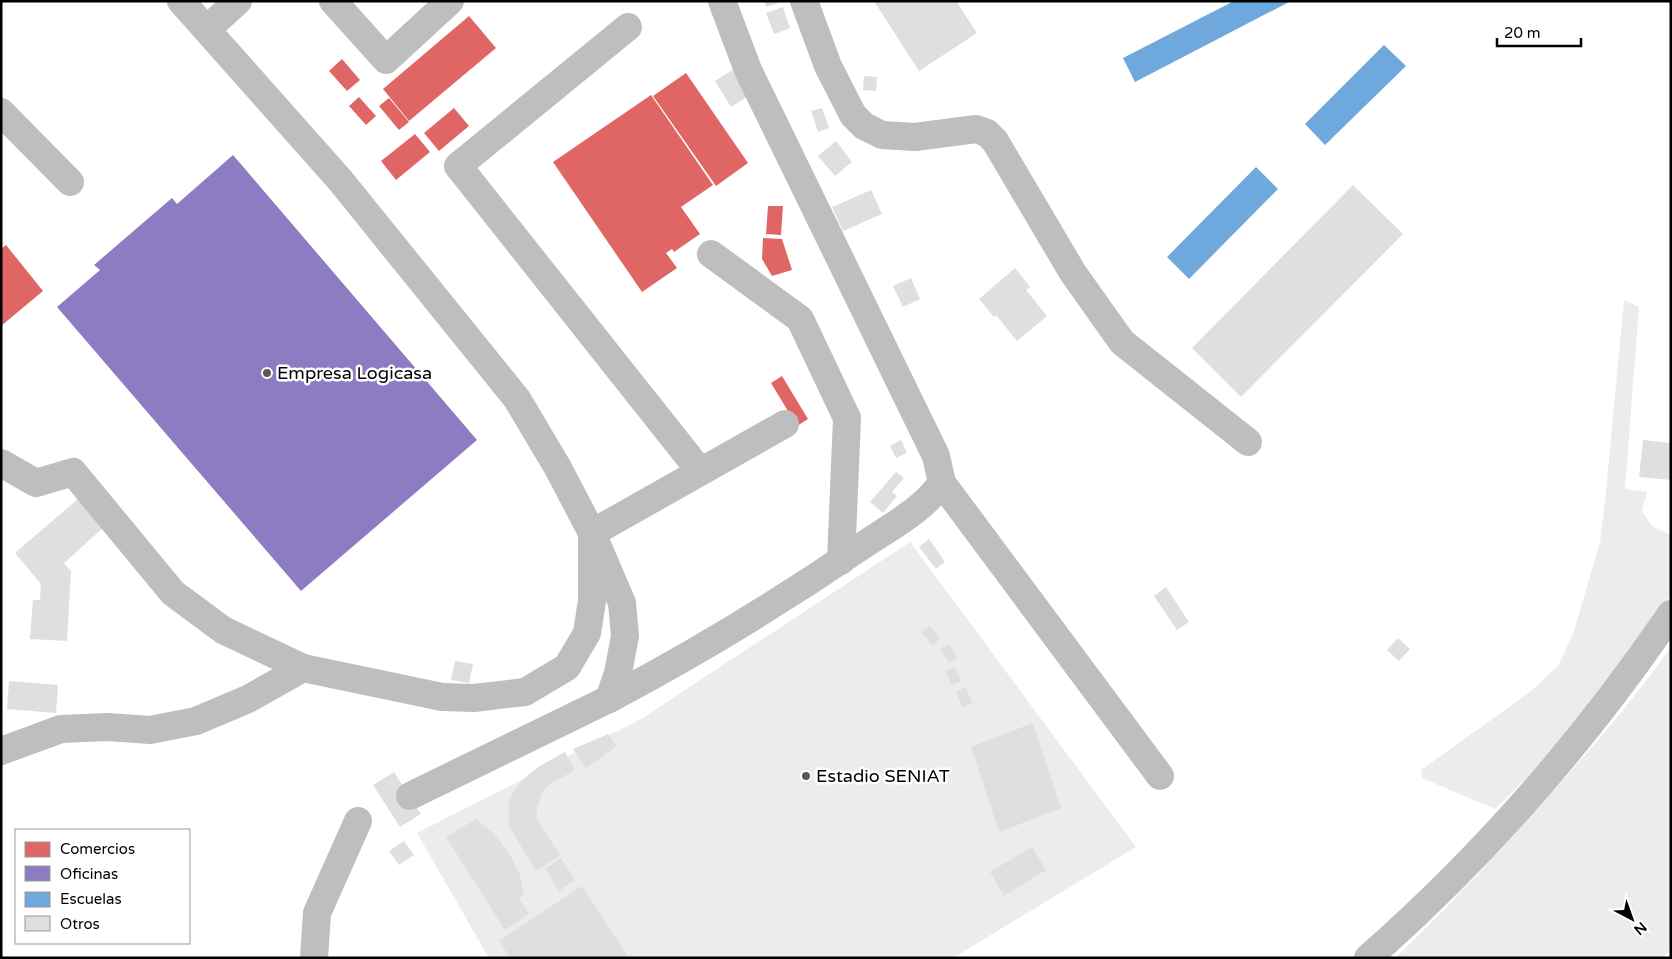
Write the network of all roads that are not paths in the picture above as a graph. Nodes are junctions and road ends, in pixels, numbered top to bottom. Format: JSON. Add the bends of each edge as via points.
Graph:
{"nodes":[{"id":1,"x":182,"y":1,"type":"edge"},
{"id":2,"x":238,"y":1,"type":"edge"},
{"id":3,"x":334,"y":1,"type":"edge"},
{"id":4,"x":450,"y":1,"type":"edge"},
{"id":5,"x":722,"y":1,"type":"edge"},
{"id":6,"x":804,"y":1,"type":"edge"},
{"id":7,"x":628,"y":27,"type":"dead end"},
{"id":8,"x":207,"y":29,"type":"junction"},
{"id":9,"x":1,"y":112,"type":"edge"},
{"id":10,"x":70,"y":182,"type":"dead end"},
{"id":11,"x":711,"y":254,"type":"dead end"},
{"id":12,"x":785,"y":424,"type":"dead end"},
{"id":13,"x":1248,"y":442,"type":"dead end"},
{"id":14,"x":1,"y":463,"type":"edge"},
{"id":15,"x":700,"y":471,"type":"junction"},
{"id":16,"x":942,"y":483,"type":"junction"},
{"id":17,"x":592,"y":533,"type":"junction"},
{"id":18,"x":841,"y":561,"type":"junction"},
{"id":19,"x":1671,"y":614,"type":"edge"},
{"id":20,"x":303,"y":668,"type":"junction"},
{"id":21,"x":608,"y":699,"type":"junction"},
{"id":22,"x":1,"y":751,"type":"edge"},
{"id":23,"x":1160,"y":776,"type":"dead end"},
{"id":24,"x":410,"y":796,"type":"dead end"},
{"id":25,"x":358,"y":821,"type":"dead end"},
{"id":26,"x":314,"y":958,"type":"edge"},
{"id":27,"x":1368,"y":958,"type":"edge"}],
"edges":[{"from":1,"to":8,"type":"lane"},
{"from":2,"to":8,"type":"lane"},
{"from":3,"to":4,"type":"lane","via":[[386,60]]},
{"from":5,"to":16,"type":"lane","via":[[748,70],[936,456]]},
{"from":6,"to":13,"type":"lane","via":[[828,66],[853,115],[864,126],[882,135],[915,137],[976,129],[987,133],[995,141],[1073,273],[1122,342]]},
{"from":7,"to":15,"type":"lane","via":[[458,166]]},
{"from":8,"to":17,"type":"lane","via":[[340,180],[517,399]]},
{"from":9,"to":10,"type":"lane"},
{"from":11,"to":18,"type":"lane","via":[[800,319],[847,418]]},
{"from":12,"to":15,"type":"lane"},
{"from":14,"to":20,"type":"lane","via":[[36,482],[73,472],[173,592],[223,630]]},
{"from":15,"to":17,"type":"lane"},
{"from":16,"to":18,"type":"lane","via":[[930,500]]},
{"from":16,"to":23,"type":"lane"},
{"from":17,"to":20,"type":"lane","via":[[592,601],[587,633],[567,667],[525,692],[474,698],[442,697]]},
{"from":17,"to":21,"type":"lane","via":[[622,603],[625,636],[618,674]]},
{"from":18,"to":21,"type":"lane","via":[[689,656]]},
{"from":19,"to":27,"type":"lane","via":[[1598,716],[1517,809],[1415,917]]},
{"from":20,"to":22,"type":"lane","via":[[248,699],[196,721],[150,730],[108,727],[61,729]]},
{"from":21,"to":24,"type":"lane"},
{"from":25,"to":26,"type":"lane","via":[[317,913]]}]}
